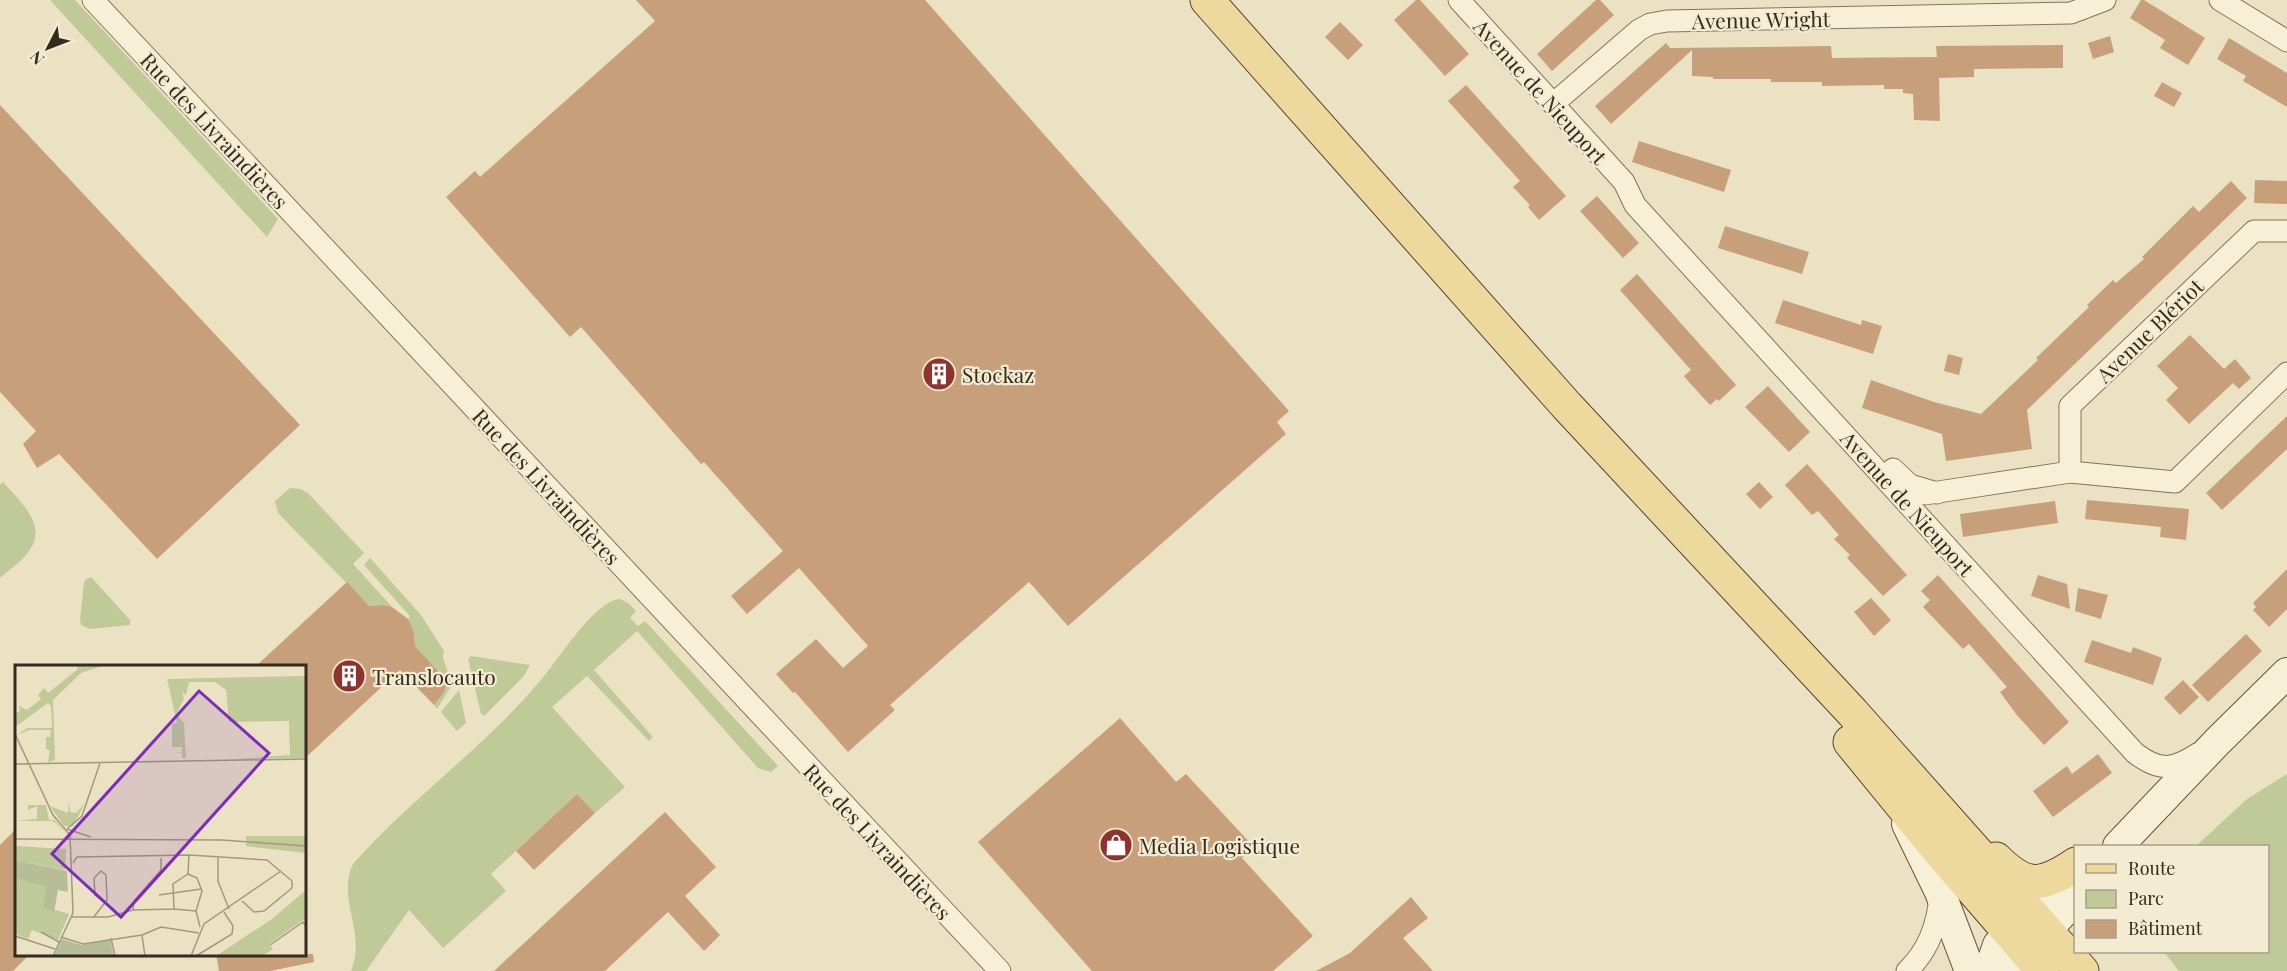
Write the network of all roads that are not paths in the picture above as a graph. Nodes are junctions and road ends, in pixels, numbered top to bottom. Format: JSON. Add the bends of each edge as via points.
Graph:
{"nodes":[{"id":1,"x":93,"y":0,"type":"edge"},
{"id":2,"x":1207,"y":0,"type":"edge"},
{"id":3,"x":1459,"y":0,"type":"edge"},
{"id":4,"x":2105,"y":0,"type":"edge"},
{"id":5,"x":2220,"y":0,"type":"edge"},
{"id":6,"x":2287,"y":41,"type":"edge"},
{"id":7,"x":1553,"y":104,"type":"junction"},
{"id":8,"x":1624,"y":183,"type":"junction"},
{"id":9,"x":2287,"y":231,"type":"edge"},
{"id":10,"x":2287,"y":373,"type":"edge"},
{"id":11,"x":2070,"y":472,"type":"junction"},
{"id":12,"x":1937,"y":493,"type":"junction"},
{"id":13,"x":1903,"y":497,"type":"junction"},
{"id":14,"x":1668,"y":513,"type":"junction"},
{"id":15,"x":2287,"y":673,"type":"edge"},
{"id":16,"x":1852,"y":713,"type":"junction"},
{"id":17,"x":2217,"y":742,"type":"junction"},
{"id":18,"x":1883,"y":782,"type":"junction"},
{"id":19,"x":2099,"y":845,"type":"edge"},
{"id":20,"x":2119,"y":845,"type":"edge"},
{"id":21,"x":2074,"y":867,"type":"edge"},
{"id":22,"x":2074,"y":869,"type":"edge"},
{"id":23,"x":1940,"y":892,"type":"junction"},
{"id":24,"x":2074,"y":900,"type":"edge"},
{"id":25,"x":2028,"y":945,"type":"edge"},
{"id":26,"x":2088,"y":953,"type":"edge"},
{"id":27,"x":1000,"y":971,"type":"edge"},
{"id":28,"x":1907,"y":971,"type":"edge"},
{"id":29,"x":1970,"y":971,"type":"edge"},
{"id":30,"x":1989,"y":971,"type":"edge"},
{"id":31,"x":2082,"y":971,"type":"edge"},
{"id":32,"x":2099,"y":971,"type":"edge"}],
"edges":[{"from":1,"to":27,"type":"street","name":"Rue des Livraindières"},
{"from":2,"to":14,"type":"main road","via":[[1567,406]]},
{"from":3,"to":7,"type":"street","name":"Avenue de Nieuport"},
{"from":4,"to":7,"type":"street","name":"Avenue Wright","via":[[2071,13],[1650,24]]},
{"from":5,"to":6,"type":"street"},
{"from":7,"to":8,"type":"street","name":"Avenue de Nieuport"},
{"from":8,"to":12,"type":"street","name":"Avenue de Nieuport","via":[[1641,193],[1910,485]]},
{"from":8,"to":13,"type":"street","name":"Avenue de Nieuport","via":[[1635,205]]},
{"from":9,"to":11,"type":"street","name":"Avenue Blériot","via":[[2254,231],[2070,406]]},
{"from":10,"to":11,"type":"street","via":[[2175,482]]},
{"from":11,"to":12,"type":"street"},
{"from":12,"to":13,"type":"street"},
{"from":13,"to":17,"type":"street","name":"Avenue de Nieuport","via":[[2135,753],[2153,764],[2174,766]]},
{"from":14,"to":16,"type":"main road"},
{"from":14,"to":18,"type":"main road"},
{"from":15,"to":17,"type":"main road"},
{"from":16,"to":21,"type":"main road","via":[[2013,873],[2042,882]]},
{"from":16,"to":25,"type":"main road"},
{"from":17,"to":19,"type":"main road","via":[[2162,785]]},
{"from":17,"to":20,"type":"main road"},
{"from":18,"to":23,"type":"main road"},
{"from":18,"to":25,"type":"main road"},
{"from":22,"to":25,"type":"main road"},
{"from":23,"to":28,"type":"street","via":[[1933,930],[1922,953]]},
{"from":23,"to":29,"type":"main road"},
{"from":24,"to":25,"type":"main road"},
{"from":25,"to":30,"type":"main road","via":[[1996,947]]},
{"from":25,"to":31,"type":"main road"},
{"from":26,"to":32,"type":"main road"}]}
